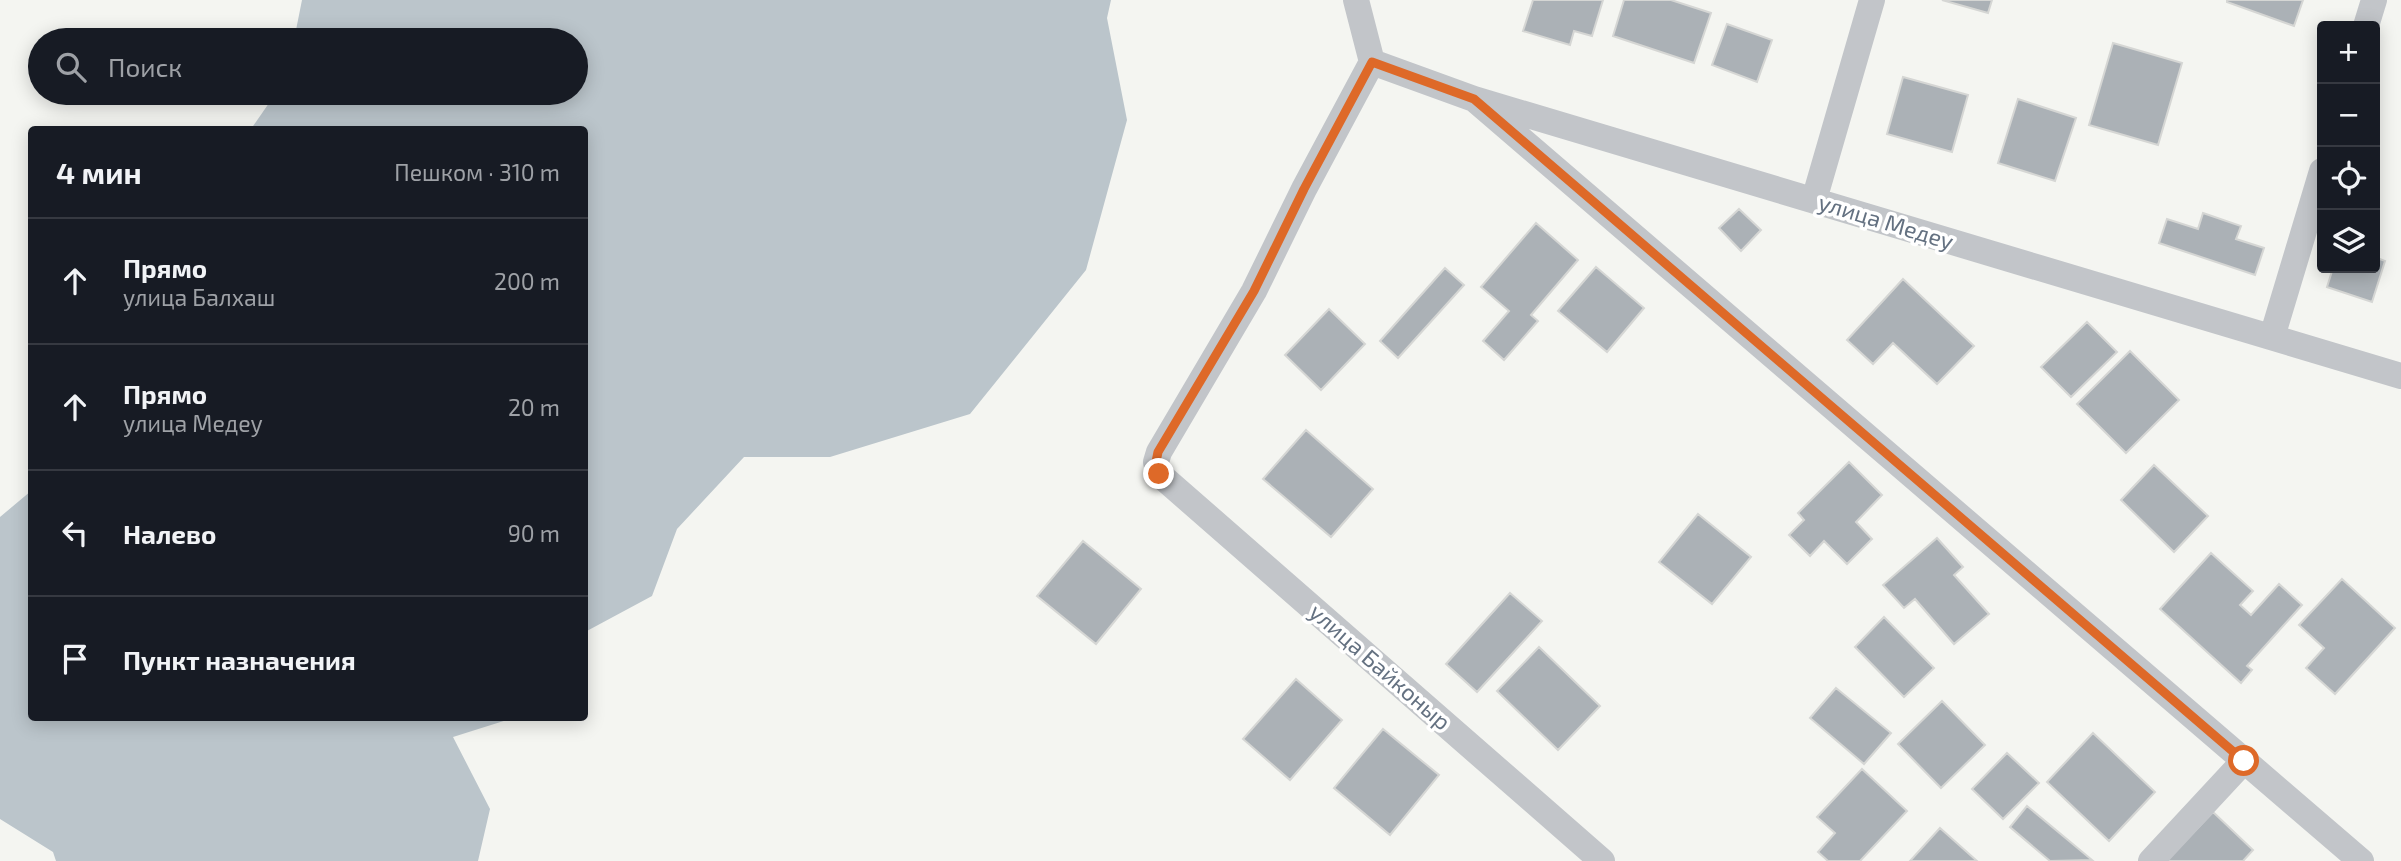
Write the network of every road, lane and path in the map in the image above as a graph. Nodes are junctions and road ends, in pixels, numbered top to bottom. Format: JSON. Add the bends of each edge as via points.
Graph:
{"nodes":[{"id":1,"x":1356,"y":0,"type":"edge"},
{"id":2,"x":1872,"y":0,"type":"edge"},
{"id":3,"x":2374,"y":0,"type":"edge"},
{"id":4,"x":2368,"y":21,"type":"edge"},
{"id":5,"x":1372,"y":62,"type":"junction"},
{"id":6,"x":1474,"y":99,"type":"junction"},
{"id":7,"x":2317,"y":188,"type":"edge"},
{"id":8,"x":1814,"y":200,"type":"junction"},
{"id":9,"x":2272,"y":337,"type":"junction"},
{"id":10,"x":2401,"y":376,"type":"edge"},
{"id":11,"x":2244,"y":761,"type":"junction"},
{"id":12,"x":1602,"y":861,"type":"edge"},
{"id":13,"x":2151,"y":861,"type":"edge"},
{"id":14,"x":2361,"y":861,"type":"edge"}],
"edges":[{"from":1,"to":5,"type":"street"},
{"from":2,"to":8,"type":"street"},
{"from":3,"to":4,"type":"street"},
{"from":5,"to":6,"type":"street","name":"улица Медеу"},
{"from":5,"to":12,"type":"street","name":"улица Байконыр","via":[[1254,291],[1158,452],[1159,474]]},
{"from":6,"to":8,"type":"street","name":"улица Медеу"},
{"from":6,"to":11,"type":"street"},
{"from":7,"to":9,"type":"street"},
{"from":8,"to":9,"type":"street","name":"улица Медеу"},
{"from":9,"to":10,"type":"street","name":"улица Медеу"},
{"from":11,"to":13,"type":"street"},
{"from":11,"to":14,"type":"street"}]}
